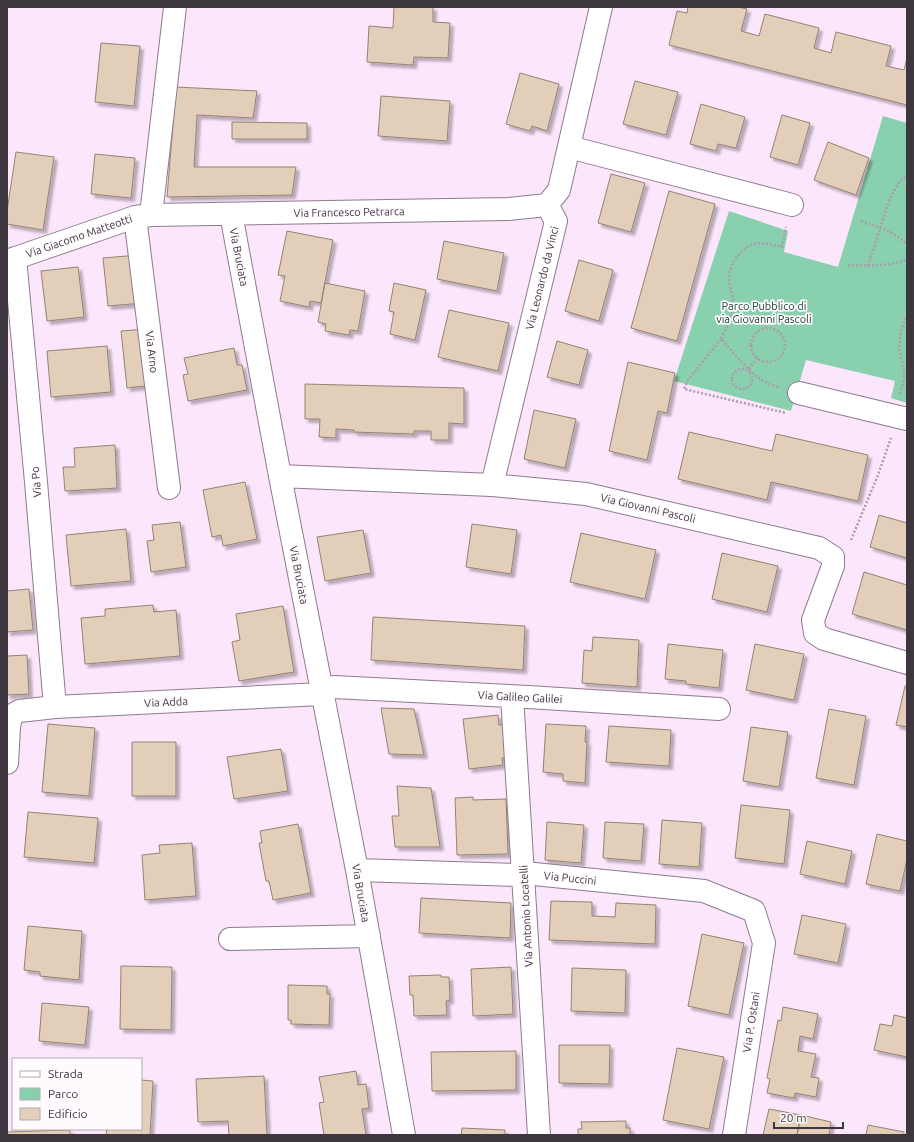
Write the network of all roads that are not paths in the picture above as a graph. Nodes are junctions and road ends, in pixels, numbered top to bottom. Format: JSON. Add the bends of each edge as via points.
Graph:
{"nodes":[{"id":1,"x":175,"y":7,"type":"edge"},
{"id":2,"x":601,"y":7,"type":"edge"},
{"id":3,"x":569,"y":147,"type":"junction"},
{"id":4,"x":547,"y":205,"type":"junction"},
{"id":5,"x":792,"y":205,"type":"dead end"},
{"id":6,"x":231,"y":214,"type":"junction"},
{"id":7,"x":143,"y":216,"type":"junction"},
{"id":8,"x":11,"y":259,"type":"edge"},
{"id":9,"x":800,"y":393,"type":"road end"},
{"id":10,"x":901,"y":418,"type":"edge"},
{"id":11,"x":280,"y":476,"type":"junction"},
{"id":12,"x":492,"y":485,"type":"junction"},
{"id":13,"x":169,"y":488,"type":"dead end"},
{"id":14,"x":907,"y":664,"type":"edge"},
{"id":15,"x":322,"y":692,"type":"junction"},
{"id":16,"x":512,"y":696,"type":"junction"},
{"id":17,"x":55,"y":707,"type":"junction"},
{"id":18,"x":719,"y":709,"type":"dead end"},
{"id":19,"x":7,"y":763,"type":"edge"},
{"id":20,"x":357,"y":870,"type":"junction"},
{"id":21,"x":524,"y":874,"type":"junction"},
{"id":22,"x":754,"y":911,"type":"joint"},
{"id":23,"x":369,"y":936,"type":"junction"},
{"id":24,"x":230,"y":940,"type":"dead end"},
{"id":25,"x":404,"y":1135,"type":"edge"},
{"id":26,"x":539,"y":1135,"type":"edge"},
{"id":27,"x":734,"y":1135,"type":"edge"}],
"edges":[{"from":1,"to":7,"type":"street"},
{"from":2,"to":3,"type":"street"},
{"from":3,"to":4,"type":"street","via":[[559,190]]},
{"from":3,"to":5,"type":"street"},
{"from":4,"to":6,"type":"street","name":"Via Francesco Petrarca","via":[[508,209]]},
{"from":4,"to":12,"type":"street","name":"Via Leonardo da Vinci","via":[[556,221]]},
{"from":6,"to":7,"type":"street","name":"Via Francesco Petrarca"},
{"from":6,"to":11,"type":"street","name":"Via Bruciata"},
{"from":7,"to":8,"type":"street","name":"Via Giacomo Matteotti"},
{"from":7,"to":13,"type":"street","name":"Via Arno"},
{"from":8,"to":17,"type":"street","name":"Via Po","via":[[36,482]]},
{"from":9,"to":10,"type":"street"},
{"from":11,"to":12,"type":"street","name":"Via Giovanni Pascoli"},
{"from":11,"to":15,"type":"street","name":"Via Bruciata"},
{"from":12,"to":14,"type":"street","name":"Via Giovanni Pascoli","via":[[586,494],[819,548],[833,557],[833,566],[813,620],[815,633],[824,639]]},
{"from":15,"to":16,"type":"street","name":"Via Galileo Galilei","via":[[334,687]]},
{"from":15,"to":17,"type":"street","name":"Via Adda"},
{"from":15,"to":20,"type":"street","name":"Via Bruciata"},
{"from":16,"to":18,"type":"street","name":"Via Galileo Galilei"},
{"from":16,"to":21,"type":"street","name":"Via Antonio Locatelli"},
{"from":17,"to":19,"type":"street","name":"Via Adda","via":[[19,711],[11,716]]},
{"from":20,"to":21,"type":"street","name":"Via Puccini"},
{"from":20,"to":23,"type":"street","name":"Via Bruciata"},
{"from":21,"to":22,"type":"street","name":"Via Puccini","via":[[704,891]]},
{"from":21,"to":26,"type":"street","name":"Via Antonio Locatelli"},
{"from":22,"to":27,"type":"street","name":"Via P. Ostani","via":[[764,943]]},
{"from":23,"to":24,"type":"street","name":"Via Bruciata"},
{"from":23,"to":25,"type":"street","name":"Via Bruciata"}]}
